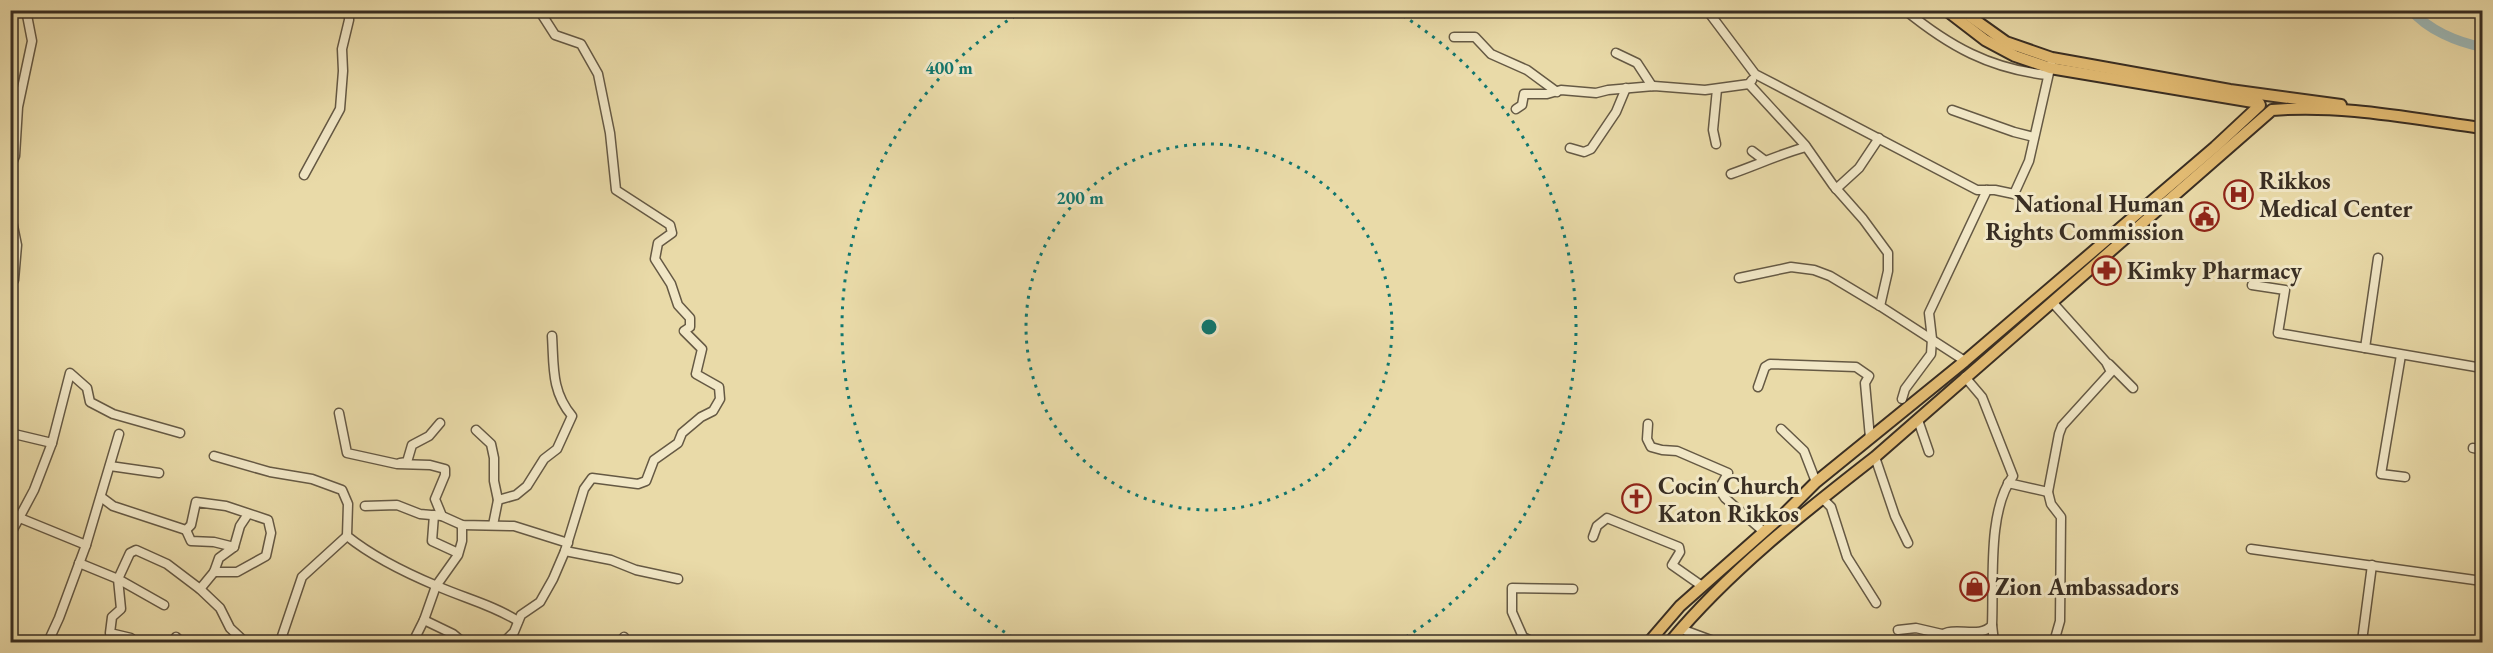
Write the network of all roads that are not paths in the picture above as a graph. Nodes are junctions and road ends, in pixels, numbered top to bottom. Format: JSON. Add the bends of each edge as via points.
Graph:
{"nodes":[{"id":1,"x":27,"y":10,"type":"edge"},
{"id":2,"x":349,"y":10,"type":"edge"},
{"id":3,"x":539,"y":10,"type":"edge"},
{"id":4,"x":1707,"y":10,"type":"edge"},
{"id":5,"x":1905,"y":10,"type":"edge"},
{"id":6,"x":1946,"y":10,"type":"edge"},
{"id":7,"x":1961,"y":10,"type":"edge"},
{"id":8,"x":1454,"y":37,"type":"dead end"},
{"id":9,"x":1616,"y":53,"type":"dead end"},
{"id":10,"x":2050,"y":67,"type":"junction"},
{"id":11,"x":1755,"y":74,"type":"junction"},
{"id":12,"x":1749,"y":84,"type":"junction"},
{"id":13,"x":1652,"y":86,"type":"junction"},
{"id":14,"x":1626,"y":88,"type":"junction"},
{"id":15,"x":1716,"y":89,"type":"junction"},
{"id":16,"x":1557,"y":92,"type":"junction"},
{"id":17,"x":2270,"y":94,"type":"junction"},
{"id":18,"x":2259,"y":104,"type":"junction"},
{"id":19,"x":1516,"y":110,"type":"dead end"},
{"id":20,"x":1952,"y":110,"type":"dead end"},
{"id":21,"x":2272,"y":110,"type":"junction"},
{"id":22,"x":2361,"y":111,"type":"junction"},
{"id":23,"x":2482,"y":128,"type":"edge"},
{"id":24,"x":2034,"y":137,"type":"junction"},
{"id":25,"x":1879,"y":138,"type":"junction"},
{"id":26,"x":1716,"y":144,"type":"dead end"},
{"id":27,"x":1806,"y":147,"type":"junction"},
{"id":28,"x":1570,"y":148,"type":"dead end"},
{"id":29,"x":1752,"y":151,"type":"dead end"},
{"id":30,"x":1764,"y":160,"type":"junction"},
{"id":31,"x":10,"y":168,"type":"edge"},
{"id":32,"x":1731,"y":174,"type":"dead end"},
{"id":33,"x":304,"y":175,"type":"dead end"},
{"id":34,"x":1836,"y":189,"type":"junction"},
{"id":35,"x":1987,"y":190,"type":"junction"},
{"id":36,"x":10,"y":211,"type":"edge"},
{"id":37,"x":2378,"y":258,"type":"dead end"},
{"id":38,"x":1739,"y":278,"type":"dead end"},
{"id":39,"x":14,"y":280,"type":"dead end"},
{"id":40,"x":2252,"y":285,"type":"dead end"},
{"id":41,"x":2053,"y":303,"type":"junction"},
{"id":42,"x":1880,"y":306,"type":"junction"},
{"id":43,"x":552,"y":336,"type":"dead end"},
{"id":44,"x":1932,"y":339,"type":"junction"},
{"id":45,"x":2365,"y":348,"type":"junction"},
{"id":46,"x":2401,"y":355,"type":"junction"},
{"id":47,"x":1965,"y":361,"type":"junction"},
{"id":48,"x":2106,"y":362,"type":"junction"},
{"id":49,"x":2482,"y":368,"type":"edge"},
{"id":50,"x":1965,"y":377,"type":"junction"},
{"id":51,"x":1758,"y":387,"type":"dead end"},
{"id":52,"x":2133,"y":388,"type":"dead end"},
{"id":53,"x":1902,"y":399,"type":"dead end"},
{"id":54,"x":339,"y":413,"type":"dead end"},
{"id":55,"x":1918,"y":420,"type":"junction"},
{"id":56,"x":440,"y":423,"type":"dead end"},
{"id":57,"x":1648,"y":424,"type":"dead end"},
{"id":58,"x":1781,"y":429,"type":"dead end"},
{"id":59,"x":476,"y":430,"type":"dead end"},
{"id":60,"x":10,"y":433,"type":"edge"},
{"id":61,"x":180,"y":433,"type":"dead end"},
{"id":62,"x":119,"y":434,"type":"dead end"},
{"id":63,"x":1870,"y":438,"type":"junction"},
{"id":64,"x":52,"y":443,"type":"junction"},
{"id":65,"x":1929,"y":452,"type":"dead end"},
{"id":66,"x":214,"y":456,"type":"dead end"},
{"id":67,"x":1875,"y":457,"type":"junction"},
{"id":68,"x":397,"y":464,"type":"junction"},
{"id":69,"x":110,"y":466,"type":"junction"},
{"id":70,"x":159,"y":473,"type":"dead end"},
{"id":71,"x":2405,"y":477,"type":"dead end"},
{"id":72,"x":1816,"y":482,"type":"junction"},
{"id":73,"x":2008,"y":483,"type":"junction"},
{"id":74,"x":2048,"y":492,"type":"junction"},
{"id":75,"x":101,"y":497,"type":"junction"},
{"id":76,"x":1822,"y":498,"type":"junction"},
{"id":77,"x":498,"y":500,"type":"junction"},
{"id":78,"x":365,"y":506,"type":"dead end"},
{"id":79,"x":248,"y":514,"type":"junction"},
{"id":80,"x":438,"y":515,"type":"junction"},
{"id":81,"x":14,"y":516,"type":"edge"},
{"id":82,"x":462,"y":525,"type":"junction"},
{"id":83,"x":493,"y":525,"type":"junction"},
{"id":84,"x":186,"y":530,"type":"junction"},
{"id":85,"x":1763,"y":531,"type":"junction"},
{"id":86,"x":10,"y":535,"type":"edge"},
{"id":87,"x":346,"y":536,"type":"junction"},
{"id":88,"x":1593,"y":537,"type":"dead end"},
{"id":89,"x":1908,"y":543,"type":"dead end"},
{"id":90,"x":86,"y":545,"type":"junction"},
{"id":91,"x":234,"y":547,"type":"junction"},
{"id":92,"x":567,"y":547,"type":"junction"},
{"id":93,"x":2251,"y":549,"type":"dead end"},
{"id":94,"x":458,"y":553,"type":"junction"},
{"id":95,"x":79,"y":563,"type":"junction"},
{"id":96,"x":2372,"y":565,"type":"junction"},
{"id":97,"x":214,"y":572,"type":"junction"},
{"id":98,"x":118,"y":579,"type":"junction"},
{"id":99,"x":678,"y":579,"type":"dead end"},
{"id":100,"x":2482,"y":581,"type":"edge"},
{"id":101,"x":436,"y":586,"type":"junction"},
{"id":102,"x":1702,"y":586,"type":"junction"},
{"id":103,"x":200,"y":589,"type":"junction"},
{"id":104,"x":1573,"y":590,"type":"dead end"},
{"id":105,"x":1876,"y":603,"type":"dead end"},
{"id":106,"x":164,"y":605,"type":"dead end"},
{"id":107,"x":424,"y":620,"type":"junction"},
{"id":108,"x":518,"y":621,"type":"junction"},
{"id":109,"x":1992,"y":625,"type":"junction"},
{"id":110,"x":1681,"y":629,"type":"junction"},
{"id":111,"x":1898,"y":630,"type":"dead end"},
{"id":112,"x":1942,"y":634,"type":"junction"},
{"id":113,"x":2362,"y":641,"type":"edge"},
{"id":114,"x":48,"y":642,"type":"edge"},
{"id":115,"x":132,"y":642,"type":"edge"},
{"id":116,"x":245,"y":642,"type":"edge"},
{"id":117,"x":284,"y":642,"type":"edge"},
{"id":118,"x":413,"y":642,"type":"edge"},
{"id":119,"x":458,"y":642,"type":"edge"},
{"id":120,"x":504,"y":642,"type":"edge"},
{"id":121,"x":1533,"y":642,"type":"edge"},
{"id":122,"x":1649,"y":642,"type":"edge"},
{"id":123,"x":1670,"y":642,"type":"edge"},
{"id":124,"x":1716,"y":642,"type":"edge"},
{"id":125,"x":1936,"y":642,"type":"edge"},
{"id":126,"x":1994,"y":642,"type":"edge"},
{"id":127,"x":2054,"y":642,"type":"edge"}],
"edges":[{"from":1,"to":31,"type":"street","via":[[32,41]]},
{"from":2,"to":33,"type":"street","via":[[342,49],[340,109]]},
{"from":3,"to":92,"type":"street","via":[[555,34],[582,44],[598,74],[616,190],[670,225],[672,233],[658,243],[655,259],[671,284],[678,305],[690,318],[690,327],[684,331],[702,350],[696,374],[719,387],[720,399],[712,411],[682,433],[678,443],[654,460],[646,481],[638,484],[592,478],[584,489]]},
{"from":4,"to":11,"type":"street"},
{"from":5,"to":10,"type":"street","via":[[1938,37],[1989,63],[2027,73]]},
{"from":6,"to":10,"type":"main road","via":[[1985,40],[2015,56]]},
{"from":7,"to":10,"type":"main road"},
{"from":8,"to":16,"type":"street","via":[[1475,37],[1491,54],[1527,69]]},
{"from":9,"to":13,"type":"street","via":[[1637,63]]},
{"from":10,"to":17,"type":"main road"},
{"from":10,"to":18,"type":"main road"},
{"from":10,"to":24,"type":"street"},
{"from":11,"to":12,"type":"street"},
{"from":11,"to":25,"type":"street"},
{"from":12,"to":15,"type":"street"},
{"from":12,"to":27,"type":"street"},
{"from":13,"to":14,"type":"street"},
{"from":13,"to":15,"type":"street"},
{"from":14,"to":16,"type":"street","via":[[1596,93]]},
{"from":14,"to":28,"type":"street","via":[[1616,112],[1591,149],[1584,152]]},
{"from":15,"to":26,"type":"street"},
{"from":16,"to":19,"type":"street","via":[[1524,94],[1522,105]]},
{"from":17,"to":18,"type":"main road","via":[[2261,96]]},
{"from":17,"to":21,"type":"main road","via":[[2277,101]]},
{"from":17,"to":22,"type":"main road"},
{"from":18,"to":21,"type":"main road","via":[[2265,111]]},
{"from":18,"to":47,"type":"main road","via":[[2215,147]]},
{"from":20,"to":24,"type":"street"},
{"from":21,"to":22,"type":"main road"},
{"from":21,"to":41,"type":"main road"},
{"from":22,"to":23,"type":"main road"},
{"from":24,"to":35,"type":"street","via":[[2029,161],[2014,194]]},
{"from":25,"to":34,"type":"street","via":[[1859,168]]},
{"from":25,"to":35,"type":"street","via":[[1963,184]]},
{"from":27,"to":30,"type":"street"},
{"from":27,"to":34,"type":"street"},
{"from":29,"to":30,"type":"street"},
{"from":30,"to":32,"type":"street"},
{"from":34,"to":42,"type":"street","via":[[1888,253]]},
{"from":35,"to":44,"type":"street","via":[[1929,313]]},
{"from":36,"to":39,"type":"street","via":[[17,245]]},
{"from":37,"to":45,"type":"street"},
{"from":38,"to":42,"type":"street","via":[[1791,267],[1814,270]]},
{"from":40,"to":45,"type":"street","via":[[2285,290],[2278,333]]},
{"from":41,"to":48,"type":"street"},
{"from":41,"to":50,"type":"main road"},
{"from":42,"to":44,"type":"street"},
{"from":43,"to":77,"type":"street","via":[[560,402],[572,416],[557,448],[544,459],[527,486],[516,495]]},
{"from":44,"to":47,"type":"street"},
{"from":44,"to":53,"type":"street","via":[[1931,354]]},
{"from":45,"to":46,"type":"street"},
{"from":46,"to":49,"type":"street"},
{"from":46,"to":71,"type":"street","via":[[2381,474]]},
{"from":47,"to":63,"type":"main road"},
{"from":48,"to":52,"type":"street"},
{"from":48,"to":74,"type":"street","via":[[2111,372],[2062,426]]},
{"from":50,"to":55,"type":"main road"},
{"from":50,"to":73,"type":"street","via":[[1982,397],[2000,440],[2013,476]]},
{"from":51,"to":63,"type":"street","via":[[1765,367],[1770,364],[1856,367],[1869,376],[1865,382]]},
{"from":54,"to":68,"type":"street","via":[[347,453]]},
{"from":55,"to":65,"type":"street"},
{"from":55,"to":67,"type":"main road"},
{"from":56,"to":68,"type":"street","via":[[429,436],[412,446],[407,462]]},
{"from":57,"to":85,"type":"street","via":[[1651,447],[1677,451],[1728,473],[1719,489]]},
{"from":58,"to":72,"type":"street","via":[[1804,451]]},
{"from":59,"to":77,"type":"street","via":[[491,444]]},
{"from":60,"to":64,"type":"street"},
{"from":61,"to":64,"type":"street","via":[[113,414],[90,402],[87,388],[70,373]]},
{"from":62,"to":69,"type":"street"},
{"from":63,"to":72,"type":"main road"},
{"from":64,"to":81,"type":"street","via":[[34,490]]},
{"from":66,"to":87,"type":"street","via":[[342,490],[348,504]]},
{"from":67,"to":76,"type":"main road"},
{"from":67,"to":89,"type":"street"},
{"from":68,"to":80,"type":"street","via":[[445,469],[435,499]]},
{"from":69,"to":70,"type":"street"},
{"from":69,"to":75,"type":"street"},
{"from":72,"to":85,"type":"main road"},
{"from":73,"to":74,"type":"street"},
{"from":73,"to":109,"type":"street","via":[[1996,513]]},
{"from":74,"to":127,"type":"street","via":[[2061,517],[2060,621]]},
{"from":75,"to":84,"type":"street","via":[[114,506]]},
{"from":75,"to":90,"type":"street"},
{"from":76,"to":105,"type":"street","via":[[1831,507],[1847,557]]},
{"from":76,"to":110,"type":"main road","via":[[1699,608]]},
{"from":77,"to":83,"type":"street"},
{"from":78,"to":80,"type":"street","via":[[397,505],[420,514]]},
{"from":79,"to":84,"type":"street","via":[[196,502]]},
{"from":79,"to":91,"type":"street"},
{"from":79,"to":97,"type":"street","via":[[268,520],[271,533],[266,556],[237,572]]},
{"from":80,"to":82,"type":"street"},
{"from":80,"to":94,"type":"street","via":[[432,541]]},
{"from":81,"to":86,"type":"street"},
{"from":81,"to":90,"type":"street"},
{"from":82,"to":83,"type":"street"},
{"from":82,"to":94,"type":"street"},
{"from":83,"to":92,"type":"street","via":[[514,526]]},
{"from":84,"to":91,"type":"street","via":[[191,541]]},
{"from":85,"to":102,"type":"main road"},
{"from":87,"to":101,"type":"street","via":[[363,549]]},
{"from":87,"to":117,"type":"street","via":[[302,577],[283,629]]},
{"from":88,"to":102,"type":"street","via":[[1597,526],[1607,518],[1679,547],[1672,565]]},
{"from":90,"to":95,"type":"street"},
{"from":91,"to":97,"type":"street","via":[[219,558]]},
{"from":92,"to":99,"type":"street"},
{"from":92,"to":108,"type":"street","via":[[540,602]]},
{"from":93,"to":96,"type":"street"},
{"from":94,"to":101,"type":"street"},
{"from":95,"to":98,"type":"street"},
{"from":95,"to":114,"type":"street"},
{"from":96,"to":100,"type":"street"},
{"from":96,"to":113,"type":"street"},
{"from":97,"to":103,"type":"street"},
{"from":98,"to":103,"type":"street","via":[[130,553],[136,550],[167,564]]},
{"from":98,"to":106,"type":"street"},
{"from":98,"to":115,"type":"street","via":[[121,609],[112,617],[110,633],[131,638]]},
{"from":101,"to":107,"type":"street"},
{"from":101,"to":108,"type":"street","via":[[501,610]]},
{"from":102,"to":122,"type":"main road"},
{"from":103,"to":116,"type":"street"},
{"from":104,"to":121,"type":"street","via":[[1512,588],[1512,612],[1523,637]]},
{"from":107,"to":118,"type":"street"},
{"from":107,"to":119,"type":"street","via":[[453,634]]},
{"from":108,"to":120,"type":"street"},
{"from":109,"to":112,"type":"street","via":[[1984,631]]},
{"from":109,"to":126,"type":"street"},
{"from":110,"to":123,"type":"main road"},
{"from":110,"to":124,"type":"street"},
{"from":111,"to":112,"type":"street","via":[[1916,628]]},
{"from":112,"to":125,"type":"street"}]}
